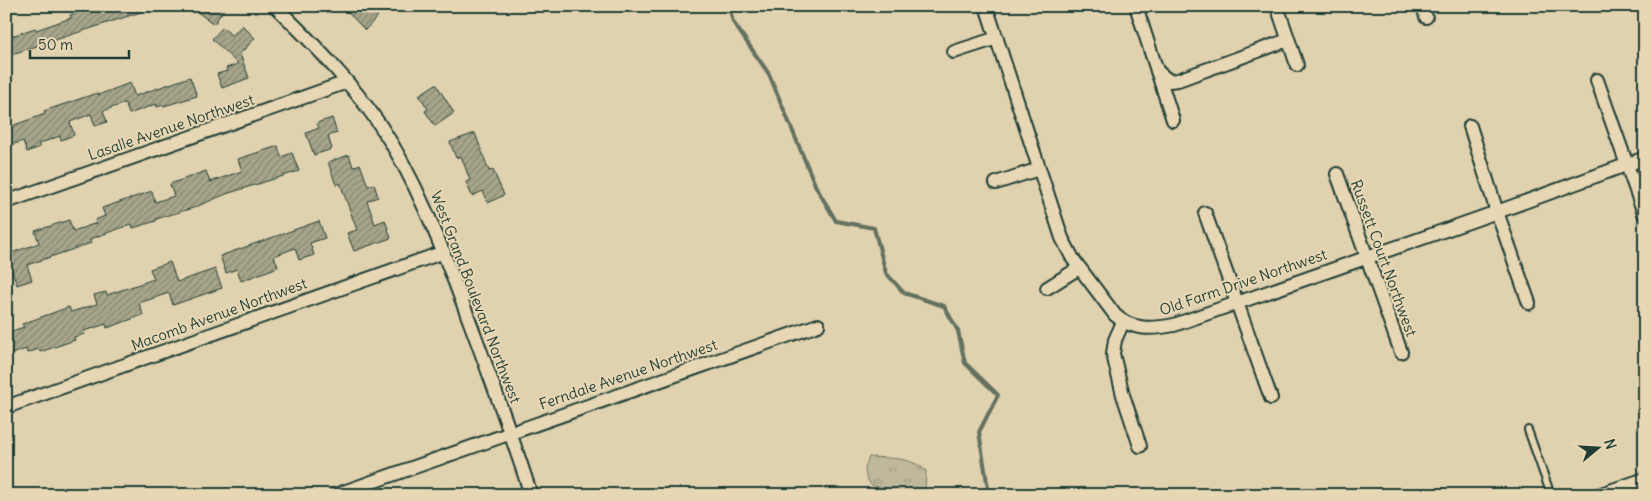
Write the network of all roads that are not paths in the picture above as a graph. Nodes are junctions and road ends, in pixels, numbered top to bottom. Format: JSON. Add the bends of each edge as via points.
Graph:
{"nodes":[{"id":1,"x":275,"y":6,"type":"edge"},
{"id":2,"x":986,"y":6,"type":"edge"},
{"id":3,"x":1136,"y":6,"type":"edge"},
{"id":4,"x":1277,"y":6,"type":"edge"},
{"id":5,"x":997,"y":38,"type":"junction"},
{"id":6,"x":1288,"y":40,"type":"junction"},
{"id":7,"x":954,"y":52,"type":"dead end"},
{"id":8,"x":1297,"y":65,"type":"dead end"},
{"id":9,"x":1157,"y":71,"type":"junction"},
{"id":10,"x":1597,"y":80,"type":"dead end"},
{"id":11,"x":347,"y":82,"type":"junction"},
{"id":12,"x":1173,"y":120,"type":"dead end"},
{"id":13,"x":1470,"y":126,"type":"dead end"},
{"id":14,"x":1645,"y":158,"type":"edge"},
{"id":15,"x":1626,"y":165,"type":"junction"},
{"id":16,"x":1039,"y":170,"type":"junction"},
{"id":17,"x":1337,"y":174,"type":"dead end"},
{"id":18,"x":996,"y":183,"type":"dead end"},
{"id":19,"x":6,"y":202,"type":"edge"},
{"id":20,"x":1497,"y":212,"type":"junction"},
{"id":21,"x":1206,"y":213,"type":"dead end"},
{"id":22,"x":1645,"y":216,"type":"edge"},
{"id":23,"x":444,"y":252,"type":"junction"},
{"id":24,"x":1366,"y":258,"type":"junction"},
{"id":25,"x":1079,"y":268,"type":"junction"},
{"id":26,"x":1047,"y":288,"type":"dead end"},
{"id":27,"x":1237,"y":303,"type":"junction"},
{"id":28,"x":1529,"y":304,"type":"dead end"},
{"id":29,"x":1123,"y":322,"type":"junction"},
{"id":30,"x":818,"y":325,"type":"dead end"},
{"id":31,"x":1401,"y":352,"type":"dead end"},
{"id":32,"x":1271,"y":398,"type":"dead end"},
{"id":33,"x":6,"y":407,"type":"edge"},
{"id":34,"x":1528,"y":430,"type":"dead end"},
{"id":35,"x":511,"y":433,"type":"junction"},
{"id":36,"x":1140,"y":446,"type":"dead end"},
{"id":37,"x":1645,"y":479,"type":"edge"},
{"id":38,"x":335,"y":495,"type":"edge"},
{"id":39,"x":531,"y":495,"type":"edge"},
{"id":40,"x":1551,"y":495,"type":"edge"},
{"id":41,"x":1598,"y":495,"type":"edge"}],
"edges":[{"from":1,"to":11,"type":"street","name":"West Grand Boulevard Northwest"},
{"from":2,"to":5,"type":"street"},
{"from":3,"to":9,"type":"street"},
{"from":4,"to":6,"type":"street"},
{"from":5,"to":7,"type":"street"},
{"from":5,"to":16,"type":"street"},
{"from":6,"to":8,"type":"street"},
{"from":6,"to":9,"type":"street","via":[[1178,80],[1166,79]]},
{"from":9,"to":12,"type":"street"},
{"from":10,"to":15,"type":"street"},
{"from":11,"to":19,"type":"street","name":"Lasalle Avenue Northwest"},
{"from":11,"to":23,"type":"street","name":"West Grand Boulevard Northwest","via":[[379,123],[399,156]]},
{"from":13,"to":20,"type":"street"},
{"from":14,"to":15,"type":"street","name":"Old Farm Drive Northwest"},
{"from":15,"to":20,"type":"street","name":"Old Farm Drive Northwest"},
{"from":15,"to":22,"type":"street"},
{"from":16,"to":18,"type":"street"},
{"from":16,"to":25,"type":"street","via":[[1062,238]]},
{"from":17,"to":24,"type":"street","name":"Russett Court Northwest"},
{"from":20,"to":24,"type":"street","name":"Old Farm Drive Northwest"},
{"from":20,"to":28,"type":"street"},
{"from":21,"to":27,"type":"street"},
{"from":23,"to":33,"type":"street","name":"Macomb Avenue Northwest"},
{"from":23,"to":35,"type":"street","name":"West Grand Boulevard Northwest"},
{"from":24,"to":27,"type":"street","name":"Old Farm Drive Northwest"},
{"from":24,"to":31,"type":"street","name":"Russett Court Northwest"},
{"from":25,"to":26,"type":"street"},
{"from":25,"to":29,"type":"street"},
{"from":27,"to":29,"type":"street","name":"Old Farm Drive Northwest","via":[[1163,327],[1130,326]]},
{"from":27,"to":32,"type":"street"},
{"from":29,"to":36,"type":"street","via":[[1113,354]]},
{"from":30,"to":35,"type":"street","name":"Ferndale Avenue Northwest"},
{"from":34,"to":40,"type":"lane"},
{"from":35,"to":38,"type":"street","name":"Ferndale Avenue Northwest"},
{"from":35,"to":39,"type":"street","name":"West Grand Boulevard Northwest"},
{"from":37,"to":41,"type":"street"}]}
